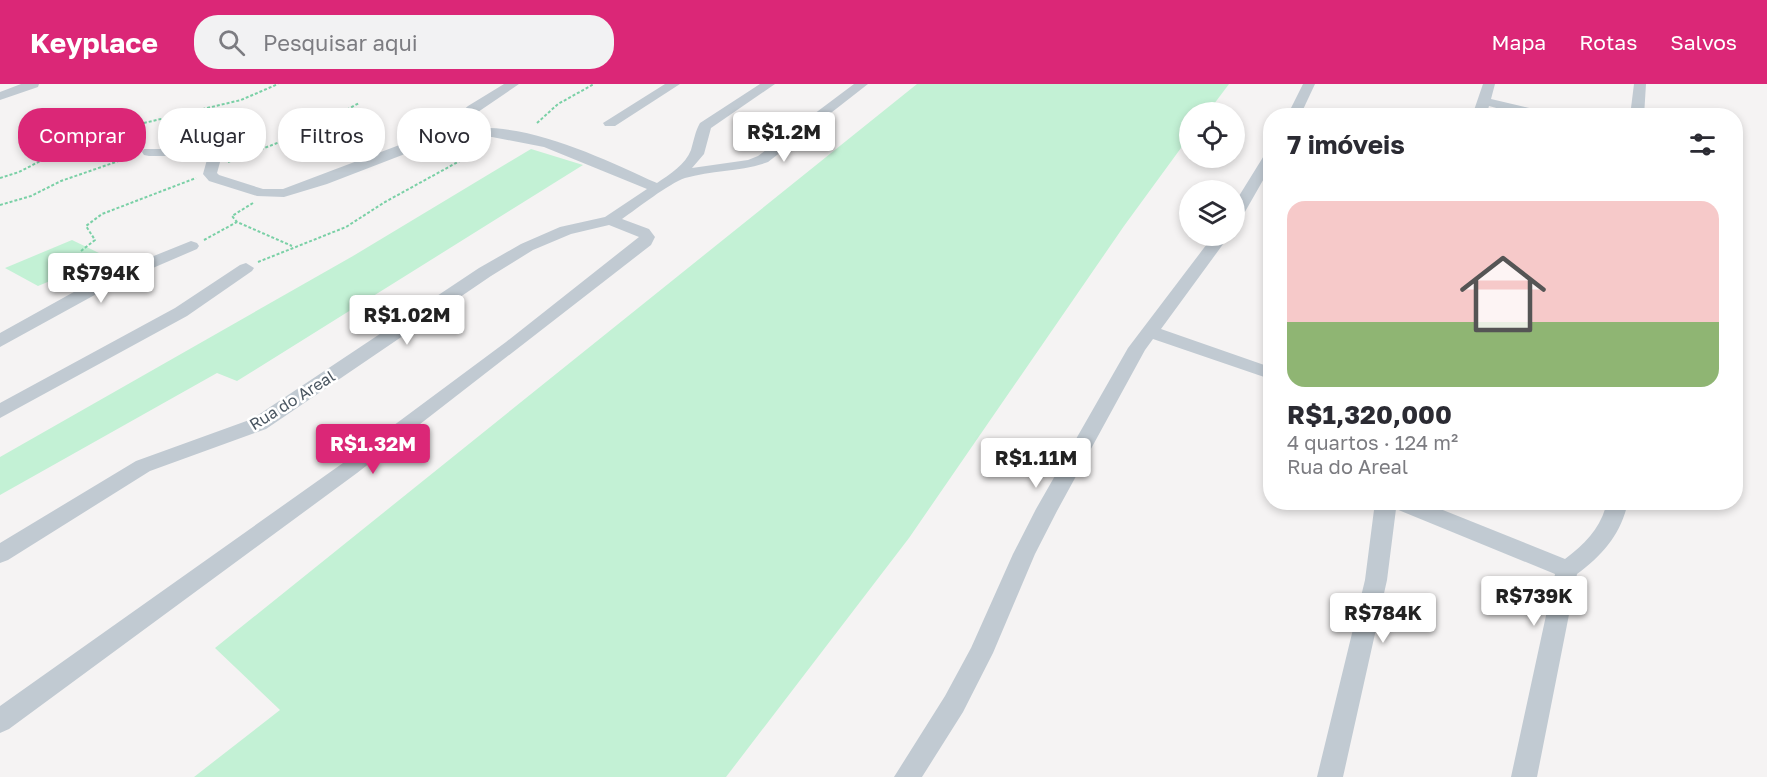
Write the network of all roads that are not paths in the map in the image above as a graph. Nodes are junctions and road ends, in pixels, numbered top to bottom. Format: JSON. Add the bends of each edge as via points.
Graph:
{"nodes":[{"id":1,"x":33,"y":84,"type":"edge"},
{"id":2,"x":513,"y":84,"type":"edge"},
{"id":3,"x":674,"y":84,"type":"edge"},
{"id":4,"x":769,"y":84,"type":"edge"},
{"id":5,"x":862,"y":84,"type":"edge"},
{"id":6,"x":1309,"y":84,"type":"edge"},
{"id":7,"x":1489,"y":84,"type":"edge"},
{"id":8,"x":1640,"y":84,"type":"edge"},
{"id":9,"x":0,"y":96,"type":"edge"},
{"id":10,"x":1483,"y":101,"type":"junction"},
{"id":11,"x":475,"y":108,"type":"edge"},
{"id":12,"x":1297,"y":108,"type":"edge"},
{"id":13,"x":1481,"y":108,"type":"edge"},
{"id":14,"x":1512,"y":108,"type":"edge"},
{"id":15,"x":1638,"y":108,"type":"edge"},
{"id":16,"x":610,"y":123,"type":"dead end"},
{"id":17,"x":491,"y":135,"type":"edge"},
{"id":18,"x":149,"y":152,"type":"road end"},
{"id":19,"x":397,"y":152,"type":"edge"},
{"id":20,"x":676,"y":176,"type":"junction"},
{"id":21,"x":1263,"y":181,"type":"edge"},
{"id":22,"x":657,"y":188,"type":"junction"},
{"id":23,"x":1245,"y":204,"type":"edge"},
{"id":24,"x":610,"y":220,"type":"junction"},
{"id":25,"x":191,"y":246,"type":"road end"},
{"id":26,"x":1213,"y":246,"type":"edge"},
{"id":27,"x":246,"y":268,"type":"road end"},
{"id":28,"x":1149,"y":331,"type":"junction"},
{"id":29,"x":0,"y":340,"type":"edge"},
{"id":30,"x":1263,"y":371,"type":"edge"},
{"id":31,"x":0,"y":411,"type":"edge"},
{"id":32,"x":1385,"y":510,"type":"edge"},
{"id":33,"x":1420,"y":510,"type":"edge"},
{"id":34,"x":1617,"y":510,"type":"edge"},
{"id":35,"x":0,"y":554,"type":"edge"},
{"id":36,"x":1567,"y":569,"type":"junction"},
{"id":37,"x":0,"y":721,"type":"edge"},
{"id":38,"x":907,"y":777,"type":"edge"},
{"id":39,"x":1330,"y":777,"type":"edge"},
{"id":40,"x":1524,"y":777,"type":"edge"}],
"edges":[{"from":1,"to":9,"type":"street"},
{"from":2,"to":11,"type":"street"},
{"from":3,"to":16,"type":"street"},
{"from":4,"to":20,"type":"street","name":"Rua do Areal","via":[[705,126],[697,154]]},
{"from":5,"to":20,"type":"street","via":[[763,159]]},
{"from":6,"to":12,"type":"street"},
{"from":7,"to":10,"type":"street"},
{"from":8,"to":15,"type":"street"},
{"from":10,"to":13,"type":"street"},
{"from":10,"to":14,"type":"street"},
{"from":17,"to":22,"type":"street","via":[[572,150]]},
{"from":18,"to":19,"type":"street","via":[[213,152],[210,174],[214,178],[262,193],[296,189]]},
{"from":20,"to":22,"type":"street","name":"Rua do Areal"},
{"from":21,"to":23,"type":"street"},
{"from":22,"to":24,"type":"street","name":"Rua do Areal"},
{"from":24,"to":35,"type":"street","name":"Rua do Areal","via":[[526,247],[259,423],[143,466]]},
{"from":24,"to":37,"type":"street","via":[[643,232],[645,242],[360,461]]},
{"from":25,"to":29,"type":"street","via":[[105,282]]},
{"from":26,"to":28,"type":"street"},
{"from":27,"to":31,"type":"street","via":[[181,312]]},
{"from":28,"to":30,"type":"street"},
{"from":28,"to":38,"type":"street","via":[[1042,518],[954,704]]},
{"from":32,"to":39,"type":"street","via":[[1376,580]]},
{"from":33,"to":36,"type":"street"},
{"from":34,"to":36,"type":"street","via":[[1607,534]]},
{"from":36,"to":40,"type":"street"}]}
